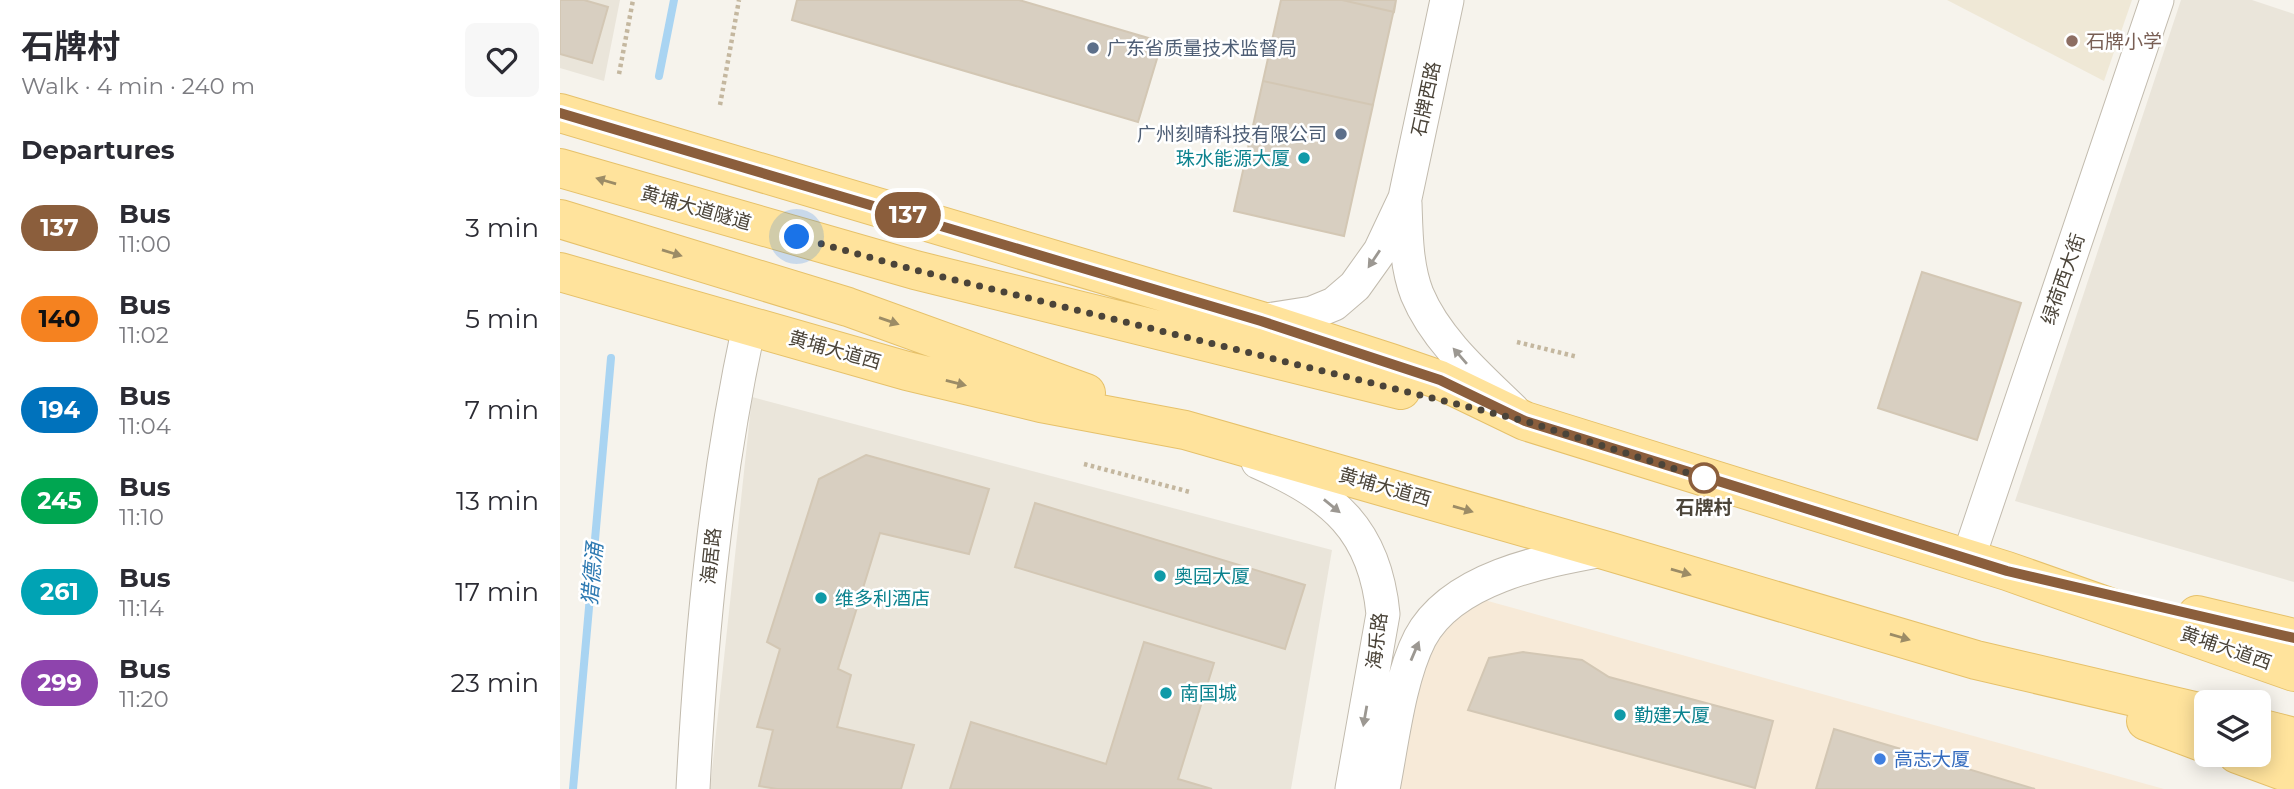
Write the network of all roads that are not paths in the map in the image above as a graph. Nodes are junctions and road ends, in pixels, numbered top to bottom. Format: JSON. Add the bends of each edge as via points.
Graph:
{"nodes":[{"id":1,"x":1447,"y":0,"type":"edge"},
{"id":2,"x":2157,"y":0,"type":"edge"},
{"id":3,"x":560,"y":113,"type":"edge"},
{"id":4,"x":560,"y":168,"type":"edge"},
{"id":5,"x":1405,"y":198,"type":"junction"},
{"id":6,"x":560,"y":219,"type":"edge"},
{"id":7,"x":560,"y":272,"type":"edge"},
{"id":8,"x":1261,"y":321,"type":"junction"},
{"id":9,"x":748,"y":326,"type":"junction"},
{"id":10,"x":1525,"y":421,"type":"junction"},
{"id":11,"x":1185,"y":430,"type":"junction"},
{"id":12,"x":1604,"y":550,"type":"junction"},
{"id":13,"x":1968,"y":559,"type":"junction"},
{"id":14,"x":2007,"y":571,"type":"junction"},
{"id":15,"x":2294,"y":638,"type":"edge"},
{"id":16,"x":1976,"y":660,"type":"junction"},
{"id":17,"x":2294,"y":672,"type":"edge"},
{"id":18,"x":2194,"y":711,"type":"edge"},
{"id":19,"x":2271,"y":731,"type":"edge"},
{"id":20,"x":2294,"y":737,"type":"edge"},
{"id":21,"x":2194,"y":739,"type":"edge"},
{"id":22,"x":2271,"y":767,"type":"edge"},
{"id":23,"x":2294,"y":775,"type":"edge"},
{"id":24,"x":693,"y":789,"type":"edge"},
{"id":25,"x":1352,"y":789,"type":"edge"},
{"id":26,"x":1383,"y":789,"type":"edge"}],
"edges":[{"from":1,"to":5,"type":"street","name":"石牌西路"},
{"from":2,"to":13,"type":"street","name":"绿荷西大街"},
{"from":3,"to":8,"type":"main road","name":"黄埔大道西"},
{"from":10,"to":4,"type":"main road","name":"黄埔大道隧道","one_way":true,"via":[[915,270]]},
{"from":5,"to":8,"type":"street","one_way":true,"via":[[1380,251],[1355,286],[1334,304],[1312,313]]},
{"from":10,"to":5,"type":"street","one_way":true,"via":[[1439,331],[1417,293],[1406,236]]},
{"from":6,"to":11,"type":"main road","one_way":true,"via":[[848,307]]},
{"from":7,"to":9,"type":"main road","name":"黄埔大道西"},
{"from":8,"to":10,"type":"main road","name":"黄埔大道西","via":[[1440,380]]},
{"from":9,"to":11,"type":"main road","name":"黄埔大道西","one_way":true,"via":[[1000,394]]},
{"from":9,"to":24,"type":"street","name":"海居路","via":[[715,517]]},
{"from":10,"to":13,"type":"main road","name":"黄埔大道西"},
{"from":11,"to":12,"type":"main road","name":"黄埔大道西","one_way":true},
{"from":11,"to":25,"type":"street","name":"海乐路","one_way":true,"via":[[1278,471],[1319,495],[1357,530],[1372,559],[1383,614]]},
{"from":12,"to":16,"type":"main road","name":"黄埔大道西","one_way":true},
{"from":26,"to":12,"type":"street","name":"海乐路","one_way":true,"via":[[1410,662],[1430,624],[1444,609],[1485,583],[1530,565]]},
{"from":13,"to":14,"type":"main road","name":"黄埔大道西"},
{"from":14,"to":15,"type":"main road"},
{"from":14,"to":17,"type":"main road","name":"黄埔大道西"},
{"from":16,"to":18,"type":"main road","name":"黄埔大道西"},
{"from":16,"to":21,"type":"main road"},
{"from":19,"to":20,"type":"main road"},
{"from":22,"to":23,"type":"main road"}]}
